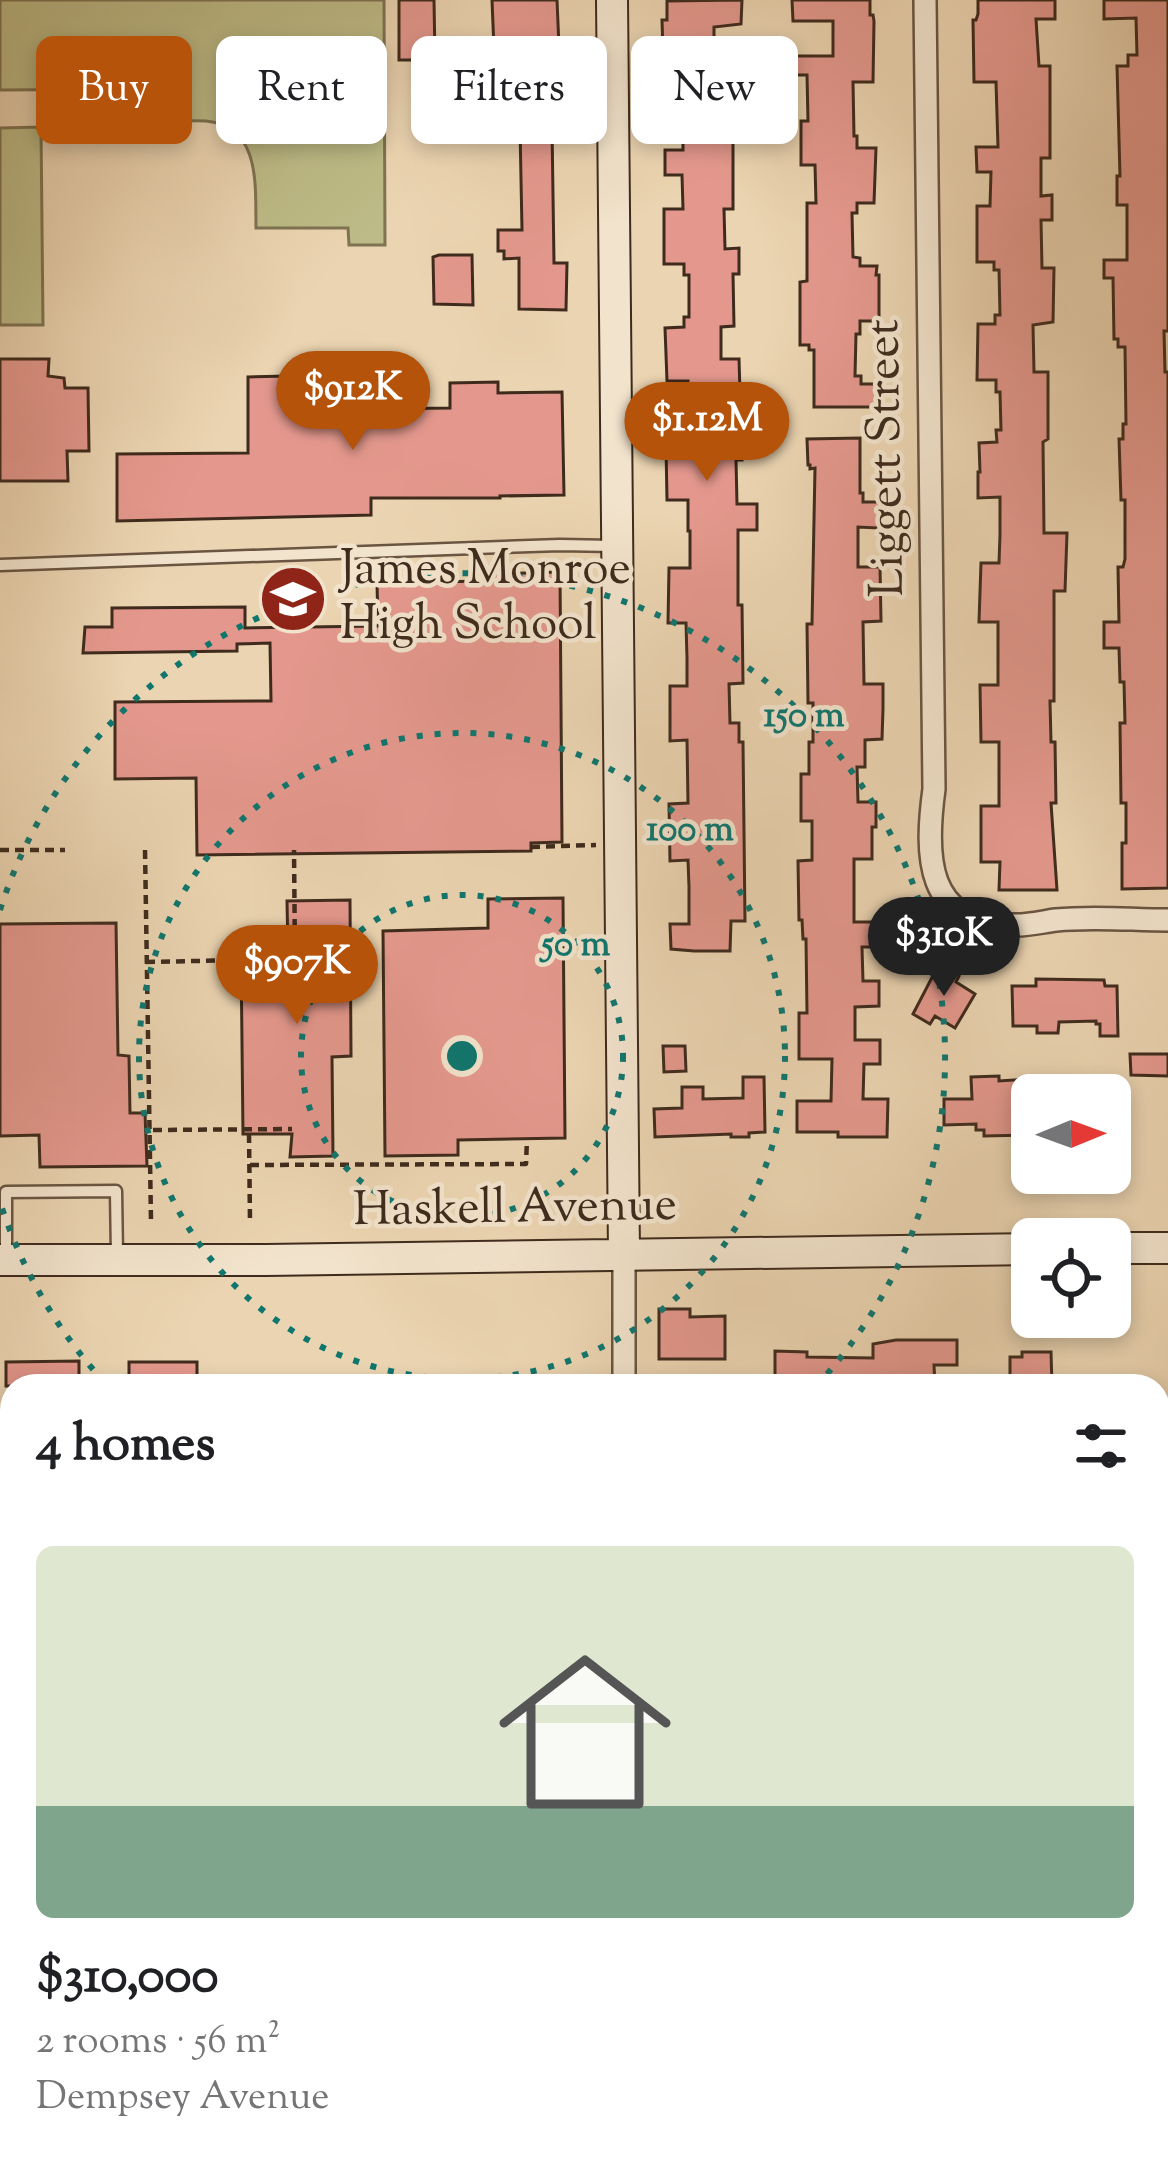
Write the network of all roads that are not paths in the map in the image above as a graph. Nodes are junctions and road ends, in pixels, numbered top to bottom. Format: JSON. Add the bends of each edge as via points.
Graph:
{"nodes":[{"id":1,"x":613,"y":0,"type":"edge"},
{"id":2,"x":926,"y":0,"type":"edge"},
{"id":3,"x":616,"y":546,"type":"junction"},
{"id":4,"x":0,"y":566,"type":"edge"},
{"id":5,"x":1168,"y":920,"type":"edge"},
{"id":6,"x":1131,"y":1248,"type":"edge"},
{"id":7,"x":1168,"y":1248,"type":"edge"},
{"id":8,"x":1011,"y":1249,"type":"edge"},
{"id":9,"x":624,"y":1254,"type":"junction"},
{"id":10,"x":117,"y":1259,"type":"junction"},
{"id":11,"x":3,"y":1260,"type":"edge"},
{"id":12,"x":624,"y":1374,"type":"edge"}],
"edges":[{"from":1,"to":3,"type":"street"},
{"from":2,"to":5,"type":"street","name":"Liggett Street","via":[[932,868],[954,909],[970,919],[1005,926]]},
{"from":3,"to":4,"type":"lane"},
{"from":3,"to":9,"type":"street"},
{"from":6,"to":7,"type":"street"},
{"from":8,"to":9,"type":"street","name":"Haskell Avenue"},
{"from":9,"to":10,"type":"street","name":"Haskell Avenue"},
{"from":9,"to":12,"type":"street"},
{"from":10,"to":11,"type":"street","name":"Haskell Avenue"},
{"from":10,"to":11,"type":"lane","via":[[116,1191],[6,1192]]}]}
